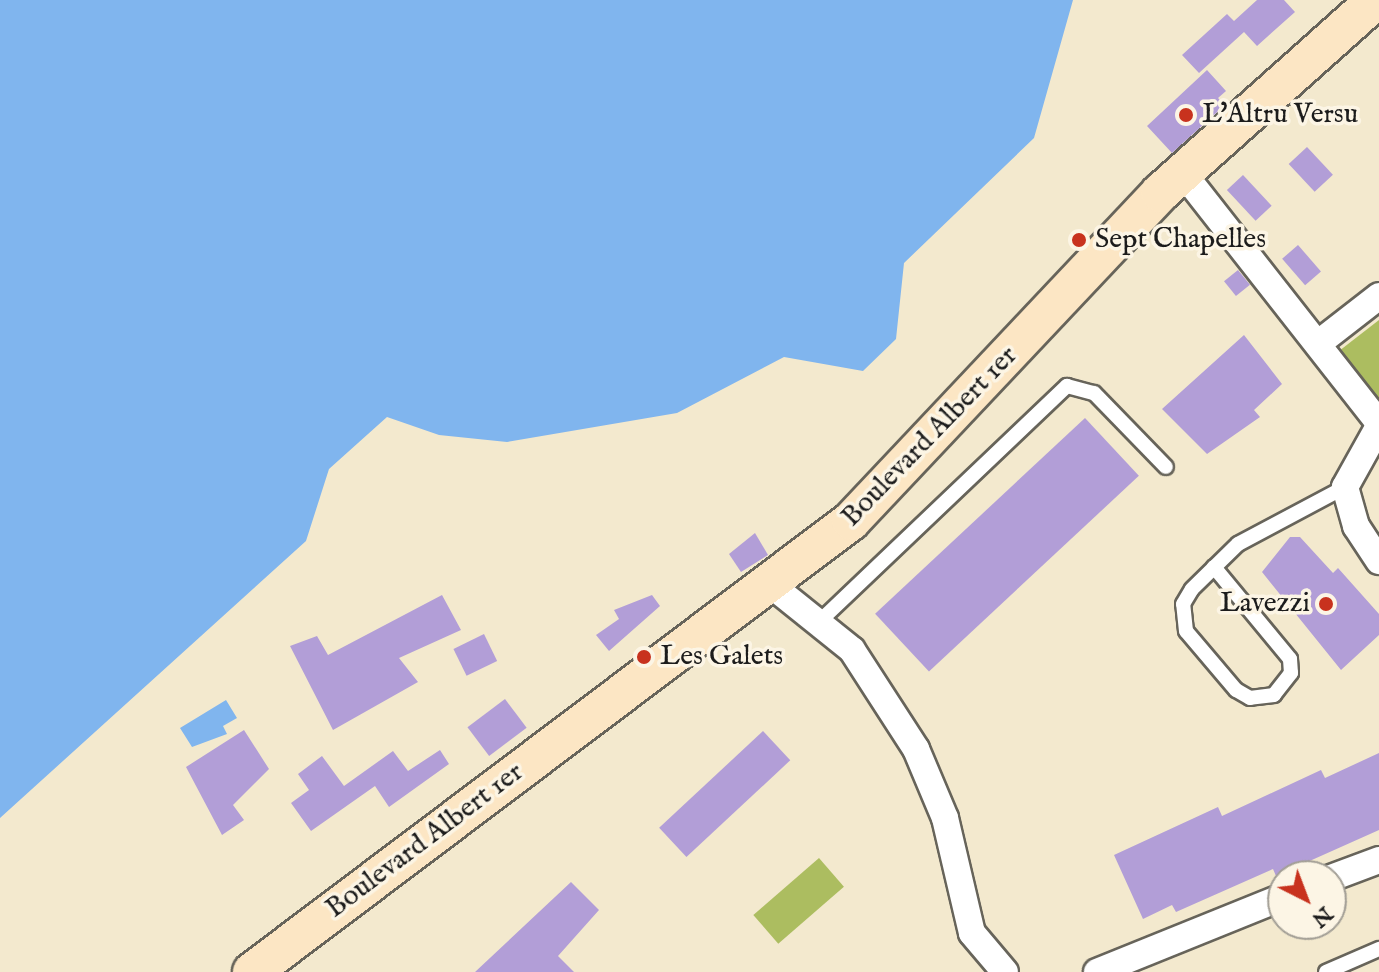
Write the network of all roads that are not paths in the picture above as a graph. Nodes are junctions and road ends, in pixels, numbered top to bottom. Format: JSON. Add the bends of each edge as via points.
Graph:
{"nodes":[{"id":1,"x":1376,"y":0,"type":"edge"},
{"id":2,"x":1183,"y":173,"type":"junction"},
{"id":3,"x":1379,"y":296,"type":"edge"},
{"id":4,"x":1320,"y":342,"type":"junction"},
{"id":5,"x":1379,"y":424,"type":"edge"},
{"id":6,"x":1166,"y":467,"type":"dead end"},
{"id":7,"x":1345,"y":487,"type":"junction"},
{"id":8,"x":1379,"y":561,"type":"edge"},
{"id":9,"x":1214,"y":567,"type":"junction"},
{"id":10,"x":770,"y":584,"type":"junction"},
{"id":11,"x":820,"y":621,"type":"junction"},
{"id":12,"x":1379,"y":860,"type":"edge"},
{"id":13,"x":1347,"y":872,"type":"edge"},
{"id":14,"x":1267,"y":903,"type":"edge"},
{"id":15,"x":1379,"y":949,"type":"edge"},
{"id":16,"x":1003,"y":971,"type":"edge"},
{"id":17,"x":252,"y":972,"type":"edge"},
{"id":18,"x":1097,"y":972,"type":"edge"},
{"id":19,"x":1326,"y":972,"type":"edge"}],
"edges":[{"from":1,"to":2,"type":"main road","name":"Boulevard Albert 1er"},
{"from":2,"to":4,"type":"street"},
{"from":2,"to":10,"type":"main road","name":"Boulevard Albert 1er","via":[[1104,250],[889,487]]},
{"from":3,"to":4,"type":"street"},
{"from":4,"to":5,"type":"street"},
{"from":5,"to":7,"type":"street"},
{"from":6,"to":11,"type":"lane","via":[[1094,393],[1067,386]]},
{"from":7,"to":8,"type":"street","via":[[1356,526]]},
{"from":7,"to":9,"type":"lane","via":[[1260,529]]},
{"from":9,"to":9,"type":"lane","via":[[1192,589],[1180,618],[1236,690],[1250,698],[1274,695],[1291,673],[1290,659]]},
{"from":10,"to":11,"type":"street"},
{"from":10,"to":17,"type":"main road","name":"Boulevard Albert 1er"},
{"from":11,"to":16,"type":"street","via":[[867,670],[916,749],[945,818],[972,933]]},
{"from":12,"to":13,"type":"street"},
{"from":14,"to":18,"type":"street"},
{"from":15,"to":19,"type":"lane"}]}
